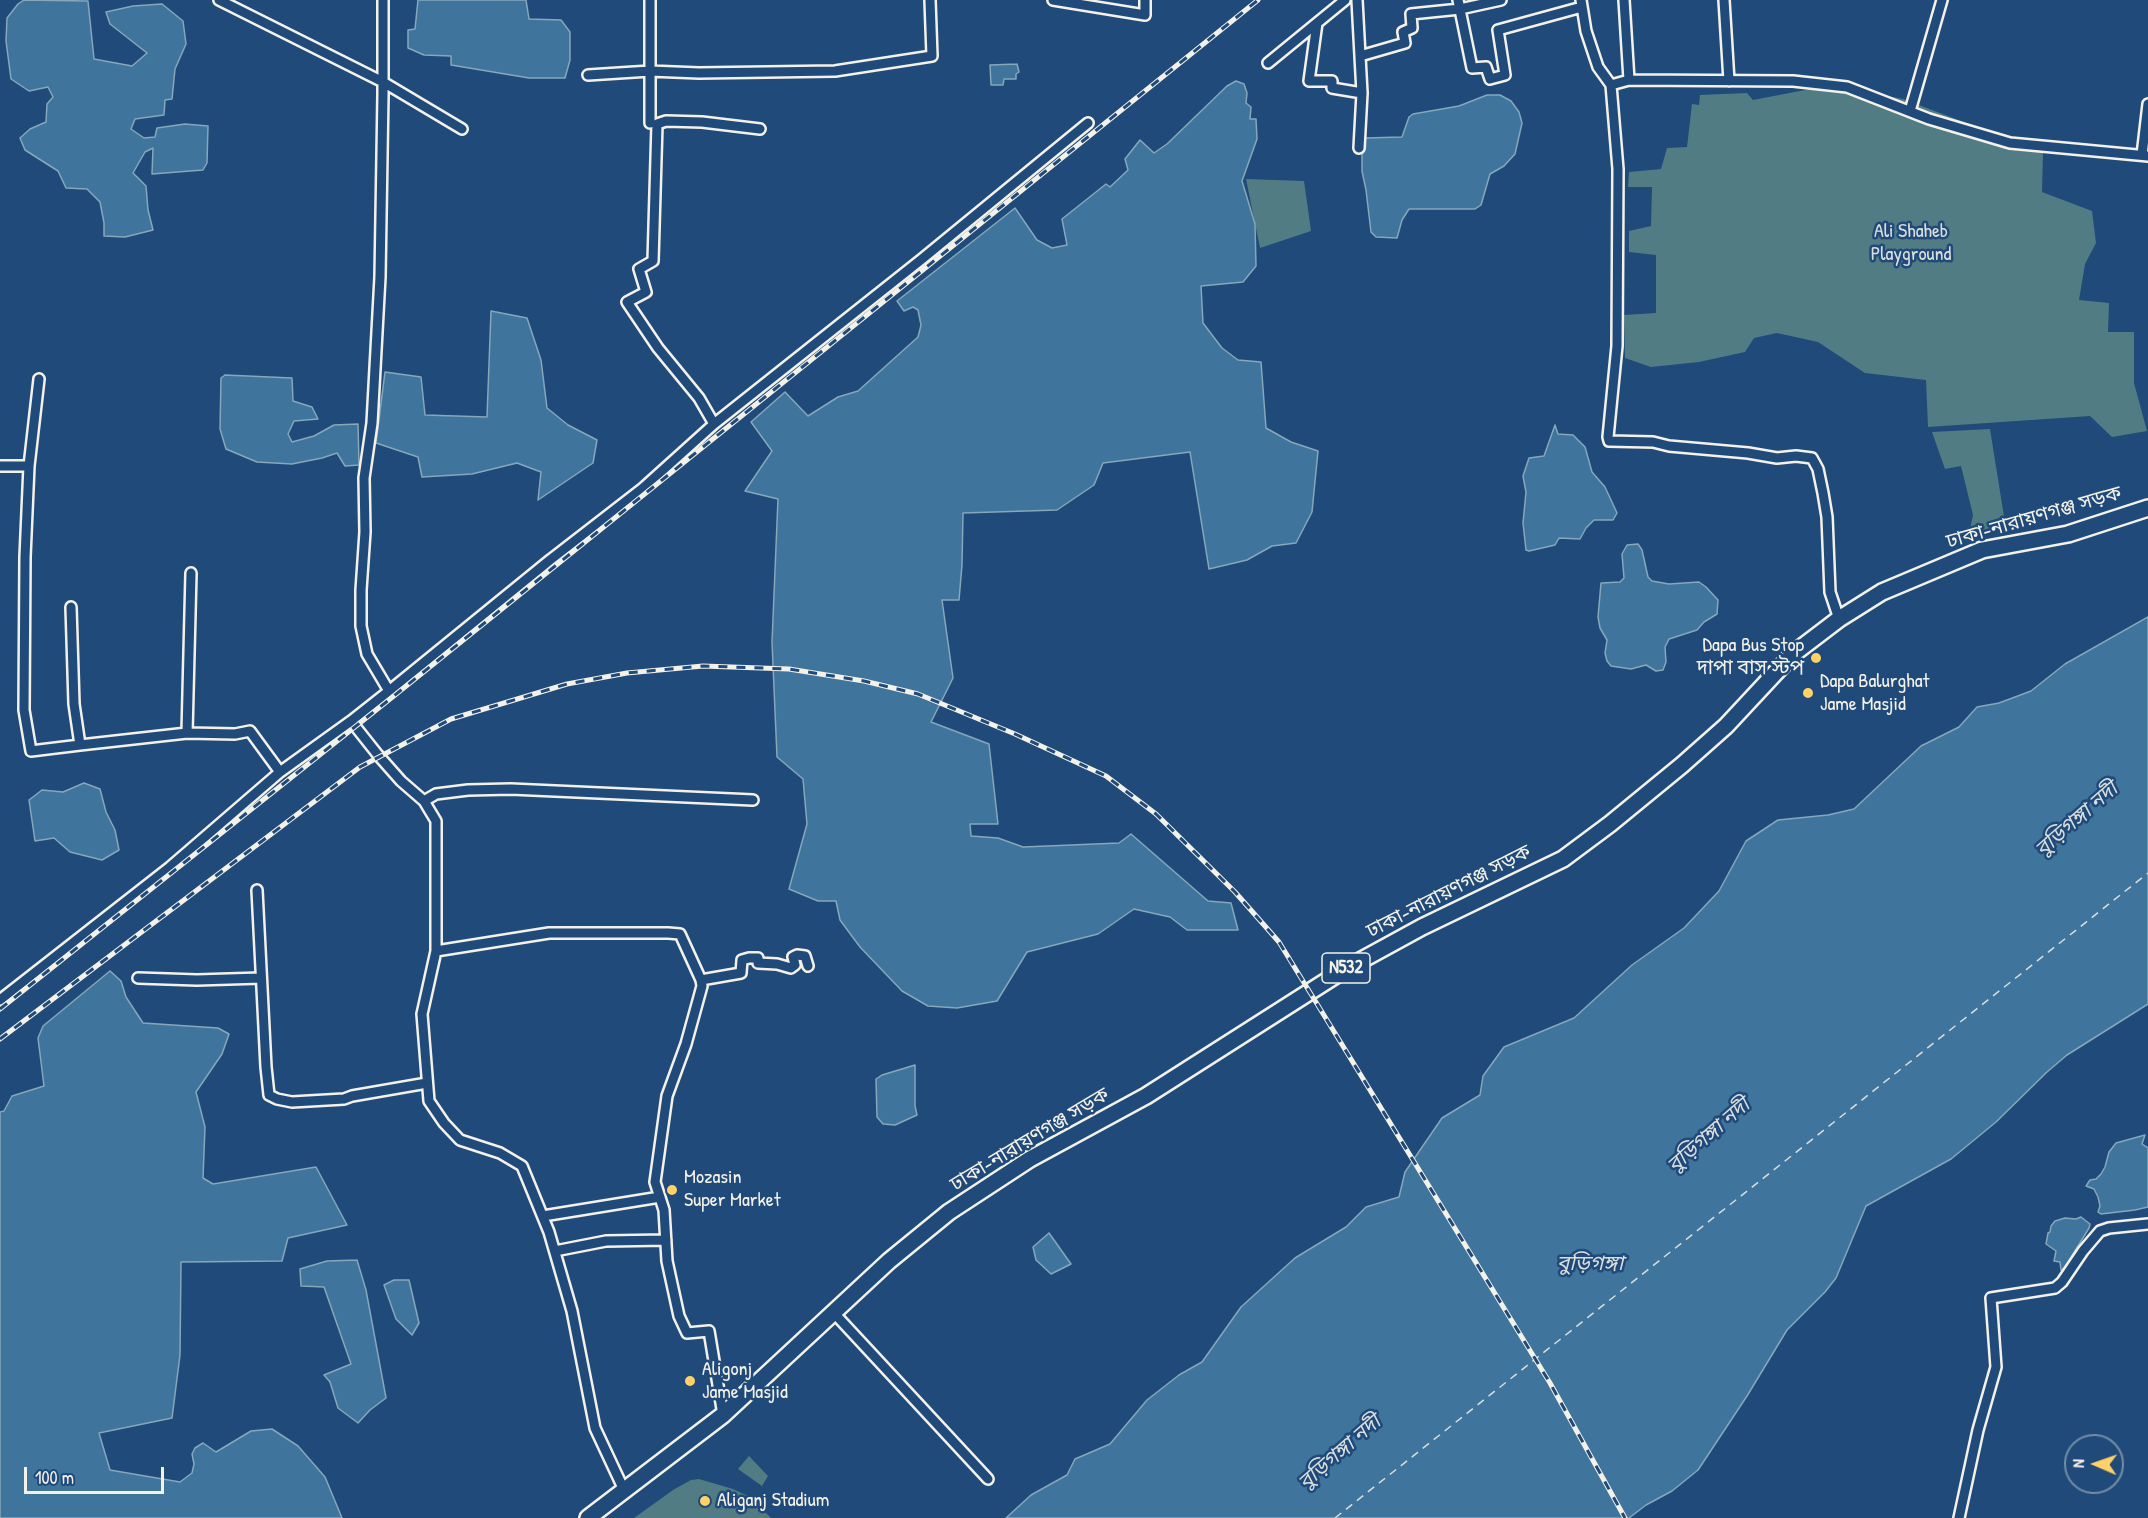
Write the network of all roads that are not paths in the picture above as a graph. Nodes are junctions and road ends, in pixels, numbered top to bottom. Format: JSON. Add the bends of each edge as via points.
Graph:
{"nodes":[{"id":1,"x":219,"y":0,"type":"edge"},
{"id":2,"x":383,"y":0,"type":"edge"},
{"id":3,"x":650,"y":0,"type":"edge"},
{"id":4,"x":930,"y":0,"type":"edge"},
{"id":5,"x":1053,"y":0,"type":"edge"},
{"id":6,"x":1146,"y":0,"type":"edge"},
{"id":7,"x":1345,"y":0,"type":"edge"},
{"id":8,"x":1357,"y":0,"type":"edge"},
{"id":9,"x":1500,"y":0,"type":"edge"},
{"id":10,"x":1624,"y":0,"type":"edge"},
{"id":11,"x":1724,"y":0,"type":"edge"},
{"id":12,"x":1942,"y":0,"type":"edge"},
{"id":13,"x":1459,"y":4,"type":"edge"},
{"id":14,"x":1582,"y":4,"type":"edge"},
{"id":15,"x":1317,"y":23,"type":"junction"},
{"id":16,"x":1360,"y":56,"type":"junction"},
{"id":17,"x":1268,"y":63,"type":"dead end"},
{"id":18,"x":650,"y":71,"type":"junction"},
{"id":19,"x":588,"y":75,"type":"dead end"},
{"id":20,"x":1629,"y":80,"type":"junction"},
{"id":21,"x":1729,"y":81,"type":"junction"},
{"id":22,"x":383,"y":82,"type":"junction"},
{"id":23,"x":1611,"y":85,"type":"junction"},
{"id":24,"x":1362,"y":93,"type":"junction"},
{"id":25,"x":2148,"y":104,"type":"edge"},
{"id":26,"x":1911,"y":111,"type":"junction"},
{"id":27,"x":650,"y":123,"type":"dead end"},
{"id":28,"x":1088,"y":123,"type":"dead end"},
{"id":29,"x":462,"y":129,"type":"dead end"},
{"id":30,"x":760,"y":129,"type":"dead end"},
{"id":31,"x":1359,"y":148,"type":"dead end"},
{"id":32,"x":2145,"y":155,"type":"edge"},
{"id":33,"x":39,"y":379,"type":"dead end"},
{"id":34,"x":714,"y":424,"type":"junction"},
{"id":35,"x":0,"y":466,"type":"edge"},
{"id":36,"x":29,"y":466,"type":"junction"},
{"id":37,"x":2148,"y":508,"type":"edge"},
{"id":38,"x":191,"y":573,"type":"dead end"},
{"id":39,"x":71,"y":608,"type":"dead end"},
{"id":40,"x":1839,"y":619,"type":"junction"},
{"id":41,"x":389,"y":691,"type":"junction"},
{"id":42,"x":351,"y":721,"type":"junction"},
{"id":43,"x":187,"y":733,"type":"junction"},
{"id":44,"x":80,"y":745,"type":"junction"},
{"id":45,"x":280,"y":772,"type":"junction"},
{"id":46,"x":753,"y":800,"type":"dead end"},
{"id":47,"x":424,"y":801,"type":"junction"},
{"id":48,"x":257,"y":890,"type":"dead end"},
{"id":49,"x":436,"y":951,"type":"junction"},
{"id":50,"x":808,"y":966,"type":"dead end"},
{"id":51,"x":138,"y":978,"type":"dead end"},
{"id":52,"x":261,"y":978,"type":"junction"},
{"id":53,"x":701,"y":980,"type":"junction"},
{"id":54,"x":0,"y":999,"type":"edge"},
{"id":55,"x":427,"y":1083,"type":"junction"},
{"id":56,"x":660,"y":1197,"type":"junction"},
{"id":57,"x":543,"y":1216,"type":"junction"},
{"id":58,"x":2148,"y":1224,"type":"edge"},
{"id":59,"x":666,"y":1240,"type":"junction"},
{"id":60,"x":555,"y":1251,"type":"junction"},
{"id":61,"x":834,"y":1313,"type":"junction"},
{"id":62,"x":723,"y":1415,"type":"junction"},
{"id":63,"x":988,"y":1479,"type":"dead end"},
{"id":64,"x":624,"y":1490,"type":"junction"},
{"id":65,"x":588,"y":1518,"type":"edge"},
{"id":66,"x":1959,"y":1518,"type":"edge"}],
"edges":[{"from":1,"to":22,"type":"street"},
{"from":2,"to":22,"type":"street"},
{"from":3,"to":18,"type":"street"},
{"from":4,"to":18,"type":"street","via":[[932,56],[835,71]]},
{"from":5,"to":6,"type":"street","via":[[1145,15]]},
{"from":7,"to":15,"type":"street"},
{"from":8,"to":16,"type":"street"},
{"from":9,"to":13,"type":"street"},
{"from":10,"to":20,"type":"street"},
{"from":11,"to":21,"type":"street"},
{"from":12,"to":26,"type":"street"},
{"from":13,"to":14,"type":"street","via":[[1472,68],[1486,67],[1490,79],[1505,75],[1498,30]]},
{"from":13,"to":16,"type":"street","via":[[1411,14],[1412,28],[1403,32],[1405,43]]},
{"from":14,"to":23,"type":"street","via":[[1598,67]]},
{"from":15,"to":17,"type":"street"},
{"from":15,"to":24,"type":"street","via":[[1309,81],[1332,81],[1332,88]]},
{"from":16,"to":24,"type":"street"},
{"from":18,"to":19,"type":"street"},
{"from":18,"to":27,"type":"street"},
{"from":20,"to":21,"type":"street"},
{"from":20,"to":23,"type":"street"},
{"from":21,"to":26,"type":"street","via":[[1793,81],[1846,87]]},
{"from":22,"to":29,"type":"street"},
{"from":22,"to":41,"type":"street","via":[[380,277],[372,423],[364,478],[361,617],[367,654]]},
{"from":23,"to":40,"type":"street","via":[[1618,169],[1617,346],[1609,441],[1812,458],[1823,493],[1830,592]]},
{"from":24,"to":31,"type":"street"},
{"from":25,"to":32,"type":"street"},
{"from":26,"to":32,"type":"street","via":[[2010,143]]},
{"from":28,"to":34,"type":"street"},
{"from":30,"to":34,"type":"street","via":[[702,122],[657,124],[653,261],[639,270],[646,292],[627,302]]},
{"from":33,"to":36,"type":"street"},
{"from":34,"to":41,"type":"street","via":[[643,488]]},
{"from":35,"to":36,"type":"street"},
{"from":36,"to":44,"type":"street","via":[[24,710],[31,751]]},
{"from":37,"to":40,"type":"highway","name":"ঢাকা-নারায়ণগঞ্জ সড়ক","number":"N532","via":[[2068,534],[1982,550],[1882,592]]},
{"from":38,"to":43,"type":"street"},
{"from":39,"to":44,"type":"street","via":[[74,704]]},
{"from":40,"to":61,"type":"highway","name":"ঢাকা-নারায়ণগঞ্জ সড়ক","number":"N532","via":[[1793,654],[1726,726],[1682,765],[1563,859],[1347,968],[1146,1096],[1030,1159],[949,1212]]},
{"from":41,"to":42,"type":"street"},
{"from":42,"to":45,"type":"street"},
{"from":42,"to":47,"type":"street"},
{"from":43,"to":44,"type":"street"},
{"from":43,"to":45,"type":"street","via":[[250,731]]},
{"from":45,"to":54,"type":"street","via":[[170,867]]},
{"from":46,"to":47,"type":"street","via":[[511,789],[436,794]]},
{"from":47,"to":49,"type":"street","via":[[436,821]]},
{"from":48,"to":52,"type":"street"},
{"from":49,"to":53,"type":"street","via":[[549,933],[680,934]]},
{"from":49,"to":55,"type":"street","via":[[422,1014]]},
{"from":50,"to":53,"type":"street","via":[[805,956],[794,957],[795,965],[791,968],[749,958],[742,960],[741,973]]},
{"from":51,"to":52,"type":"street"},
{"from":52,"to":55,"type":"street","via":[[266,1067],[272,1097],[292,1102],[344,1100]]},
{"from":53,"to":56,"type":"street","via":[[686,1044],[667,1096],[655,1182]]},
{"from":55,"to":57,"type":"street","via":[[429,1101],[460,1140],[500,1153],[522,1166]]},
{"from":56,"to":57,"type":"street"},
{"from":56,"to":59,"type":"street"},
{"from":57,"to":60,"type":"street"},
{"from":58,"to":66,"type":"street","via":[[2100,1231],[2055,1288],[1991,1298],[1996,1367]]},
{"from":59,"to":60,"type":"street","via":[[606,1241]]},
{"from":59,"to":62,"type":"street","via":[[679,1316],[687,1333],[709,1331]]},
{"from":60,"to":64,"type":"street","via":[[572,1311],[595,1428]]},
{"from":61,"to":62,"type":"highway","name":"ঢাকা-নারায়ণগঞ্জ সড়ক","number":"N532"},
{"from":61,"to":63,"type":"street"},
{"from":62,"to":64,"type":"highway","name":"ঢাকা-নারায়ণগঞ্জ সড়ক","number":"N532"},
{"from":64,"to":65,"type":"highway","name":"ঢাকা-নারায়ণগঞ্জ সড়ক","number":"N532"}]}
